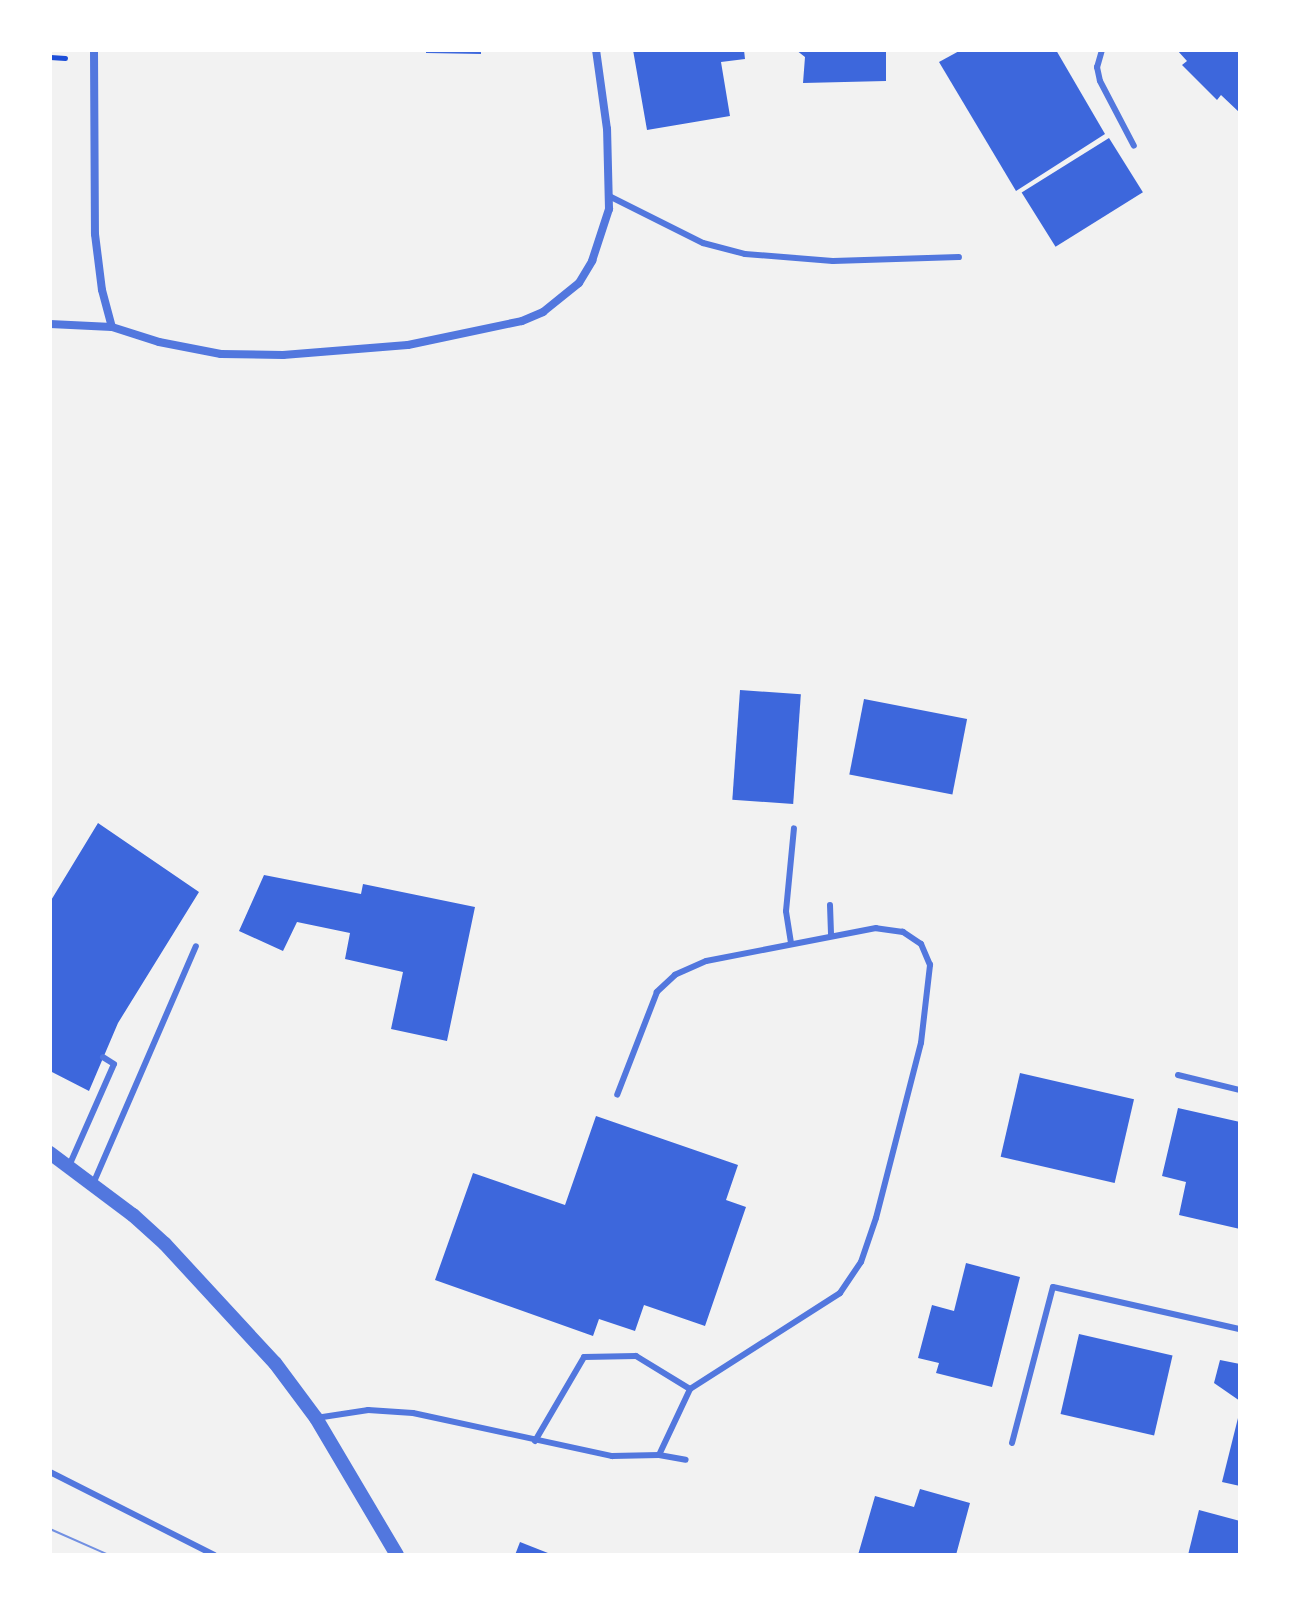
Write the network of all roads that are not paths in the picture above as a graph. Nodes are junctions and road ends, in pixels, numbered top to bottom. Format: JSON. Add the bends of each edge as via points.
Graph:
{"nodes":[{"id":1,"x":94,"y":50,"type":"edge"},
{"id":2,"x":596,"y":50,"type":"edge"},
{"id":3,"x":1102,"y":50,"type":"edge"},
{"id":4,"x":1134,"y":146,"type":"dead end"},
{"id":5,"x":609,"y":196,"type":"junction"},
{"id":6,"x":959,"y":257,"type":"dead end"},
{"id":7,"x":50,"y":324,"type":"edge"},
{"id":8,"x":112,"y":327,"type":"junction"},
{"id":9,"x":794,"y":828,"type":"dead end"},
{"id":10,"x":830,"y":905,"type":"dead end"},
{"id":11,"x":831,"y":936,"type":"junction"},
{"id":12,"x":791,"y":943,"type":"junction"},
{"id":13,"x":196,"y":946,"type":"dead end"},
{"id":14,"x":103,"y":1057,"type":"dead end"},
{"id":15,"x":1178,"y":1075,"type":"dead end"},
{"id":16,"x":1240,"y":1090,"type":"edge"},
{"id":17,"x":617,"y":1095,"type":"dead end"},
{"id":18,"x":50,"y":1153,"type":"edge"},
{"id":19,"x":69,"y":1166,"type":"junction"},
{"id":20,"x":93,"y":1184,"type":"junction"},
{"id":21,"x":1240,"y":1329,"type":"edge"},
{"id":22,"x":690,"y":1389,"type":"junction"},
{"id":23,"x":316,"y":1418,"type":"junction"},
{"id":24,"x":535,"y":1441,"type":"junction"},
{"id":25,"x":1012,"y":1443,"type":"dead end"},
{"id":26,"x":659,"y":1455,"type":"junction"},
{"id":27,"x":686,"y":1460,"type":"dead end"},
{"id":28,"x":50,"y":1472,"type":"edge"},
{"id":29,"x":214,"y":1555,"type":"edge"},
{"id":30,"x":397,"y":1555,"type":"edge"}],
"edges":[{"from":1,"to":8,"type":"street","via":[[95,234]]},
{"from":2,"to":5,"type":"street"},
{"from":3,"to":4,"type":"lane","via":[[1100,81]]},
{"from":5,"to":6,"type":"lane","via":[[703,243],[745,254],[833,261]]},
{"from":5,"to":8,"type":"street","via":[[602,236],[579,283],[563,299],[522,321],[408,345],[283,355],[186,349]]},
{"from":7,"to":8,"type":"street"},
{"from":9,"to":12,"type":"lane","via":[[786,911]]},
{"from":10,"to":11,"type":"lane"},
{"from":11,"to":12,"type":"lane"},
{"from":11,"to":22,"type":"lane","via":[[876,928],[903,932],[921,944],[930,965],[921,1043],[876,1218],[861,1262],[840,1293]]},
{"from":12,"to":17,"type":"lane","via":[[706,961],[675,975],[657,992]]},
{"from":13,"to":20,"type":"lane"},
{"from":14,"to":19,"type":"lane","via":[[114,1064]]},
{"from":15,"to":16,"type":"lane"},
{"from":18,"to":19,"type":"street"},
{"from":19,"to":20,"type":"street"},
{"from":20,"to":23,"type":"street","via":[[144,1224],[211,1291]]},
{"from":21,"to":25,"type":"lane","via":[[1053,1287]]},
{"from":22,"to":24,"type":"lane","via":[[636,1356],[584,1357]]},
{"from":22,"to":26,"type":"lane"},
{"from":23,"to":24,"type":"lane","via":[[368,1410],[413,1413]]},
{"from":23,"to":30,"type":"street"},
{"from":24,"to":26,"type":"lane","via":[[612,1456]]},
{"from":26,"to":27,"type":"lane"},
{"from":28,"to":29,"type":"lane"}]}
